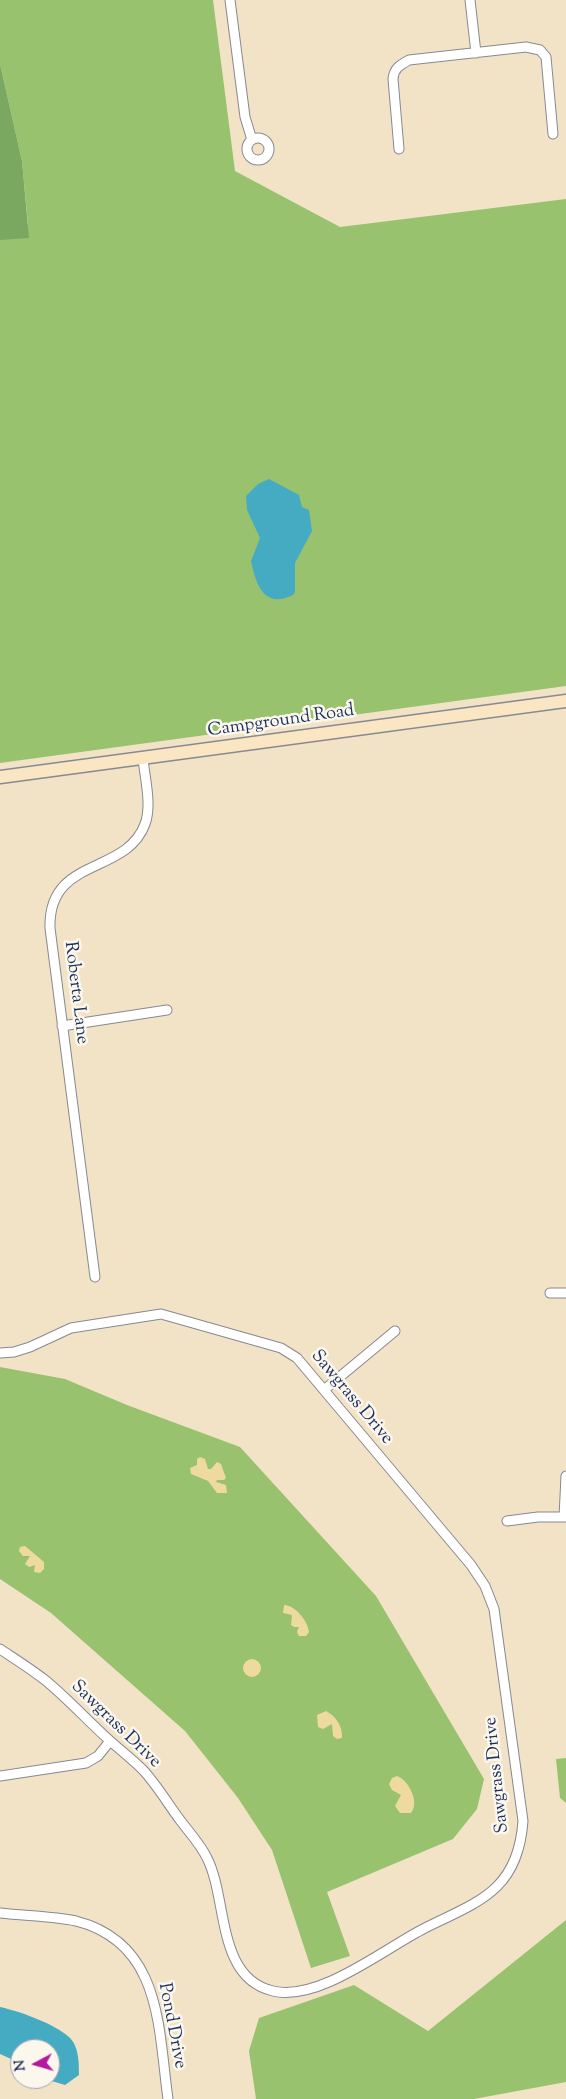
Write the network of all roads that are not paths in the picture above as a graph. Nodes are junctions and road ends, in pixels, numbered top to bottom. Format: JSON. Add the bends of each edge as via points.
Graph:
{"nodes":[{"id":1,"x":230,"y":0,"type":"edge"},
{"id":2,"x":470,"y":0,"type":"edge"},
{"id":3,"x":476,"y":52,"type":"junction"},
{"id":4,"x":553,"y":134,"type":"dead end"},
{"id":5,"x":252,"y":140,"type":"dead end"},
{"id":6,"x":399,"y":149,"type":"dead end"},
{"id":7,"x":566,"y":701,"type":"edge"},
{"id":8,"x":143,"y":759,"type":"junction"},
{"id":9,"x":0,"y":777,"type":"edge"},
{"id":10,"x":167,"y":1010,"type":"dead end"},
{"id":11,"x":62,"y":1026,"type":"junction"},
{"id":12,"x":95,"y":1277,"type":"dead end"},
{"id":13,"x":550,"y":1293,"type":"dead end"},
{"id":14,"x":566,"y":1293,"type":"edge"},
{"id":15,"x":395,"y":1331,"type":"dead end"},
{"id":16,"x":0,"y":1353,"type":"edge"},
{"id":17,"x":324,"y":1390,"type":"junction"},
{"id":18,"x":566,"y":1476,"type":"edge"},
{"id":19,"x":565,"y":1517,"type":"edge"},
{"id":20,"x":508,"y":1520,"type":"dead end"},
{"id":21,"x":0,"y":1649,"type":"edge"},
{"id":22,"x":110,"y":1741,"type":"junction"},
{"id":23,"x":0,"y":1776,"type":"edge"},
{"id":24,"x":0,"y":1913,"type":"edge"},
{"id":25,"x":168,"y":2099,"type":"edge"}],
"edges":[{"from":1,"to":5,"type":"street","via":[[245,117]]},
{"from":2,"to":3,"type":"street"},
{"from":3,"to":4,"type":"street","via":[[526,47],[540,50],[548,65]]},
{"from":3,"to":6,"type":"street","via":[[409,60],[398,66],[394,72]]},
{"from":7,"to":8,"type":"street","name":"Campground Road"},
{"from":8,"to":9,"type":"street","name":"Campground Road"},
{"from":8,"to":11,"type":"street","name":"Roberta Lane","via":[[147,814],[140,834],[116,855],[64,885],[54,897],[49,911]]},
{"from":10,"to":11,"type":"street"},
{"from":11,"to":12,"type":"street","name":"Roberta Lane"},
{"from":13,"to":14,"type":"street"},
{"from":15,"to":17,"type":"street"},
{"from":16,"to":17,"type":"street","name":"Sawgrass Drive","via":[[30,1347],[71,1328],[161,1314],[281,1348],[297,1358]]},
{"from":17,"to":22,"type":"street","name":"Sawgrass Drive","via":[[471,1565],[485,1586],[494,1609],[523,1821],[515,1862],[499,1887],[479,1902],[421,1930],[360,1968],[304,1991],[271,1990],[242,1972],[231,1951],[216,1878],[207,1857],[144,1771]]},
{"from":18,"to":19,"type":"street"},
{"from":19,"to":20,"type":"street"},
{"from":21,"to":22,"type":"street","name":"Sawgrass Drive","via":[[45,1680]]},
{"from":22,"to":23,"type":"street","via":[[98,1756],[86,1763]]},
{"from":24,"to":25,"type":"street","name":"Pond Drive","via":[[75,1921],[112,1936],[126,1947],[149,1983]]}]}
